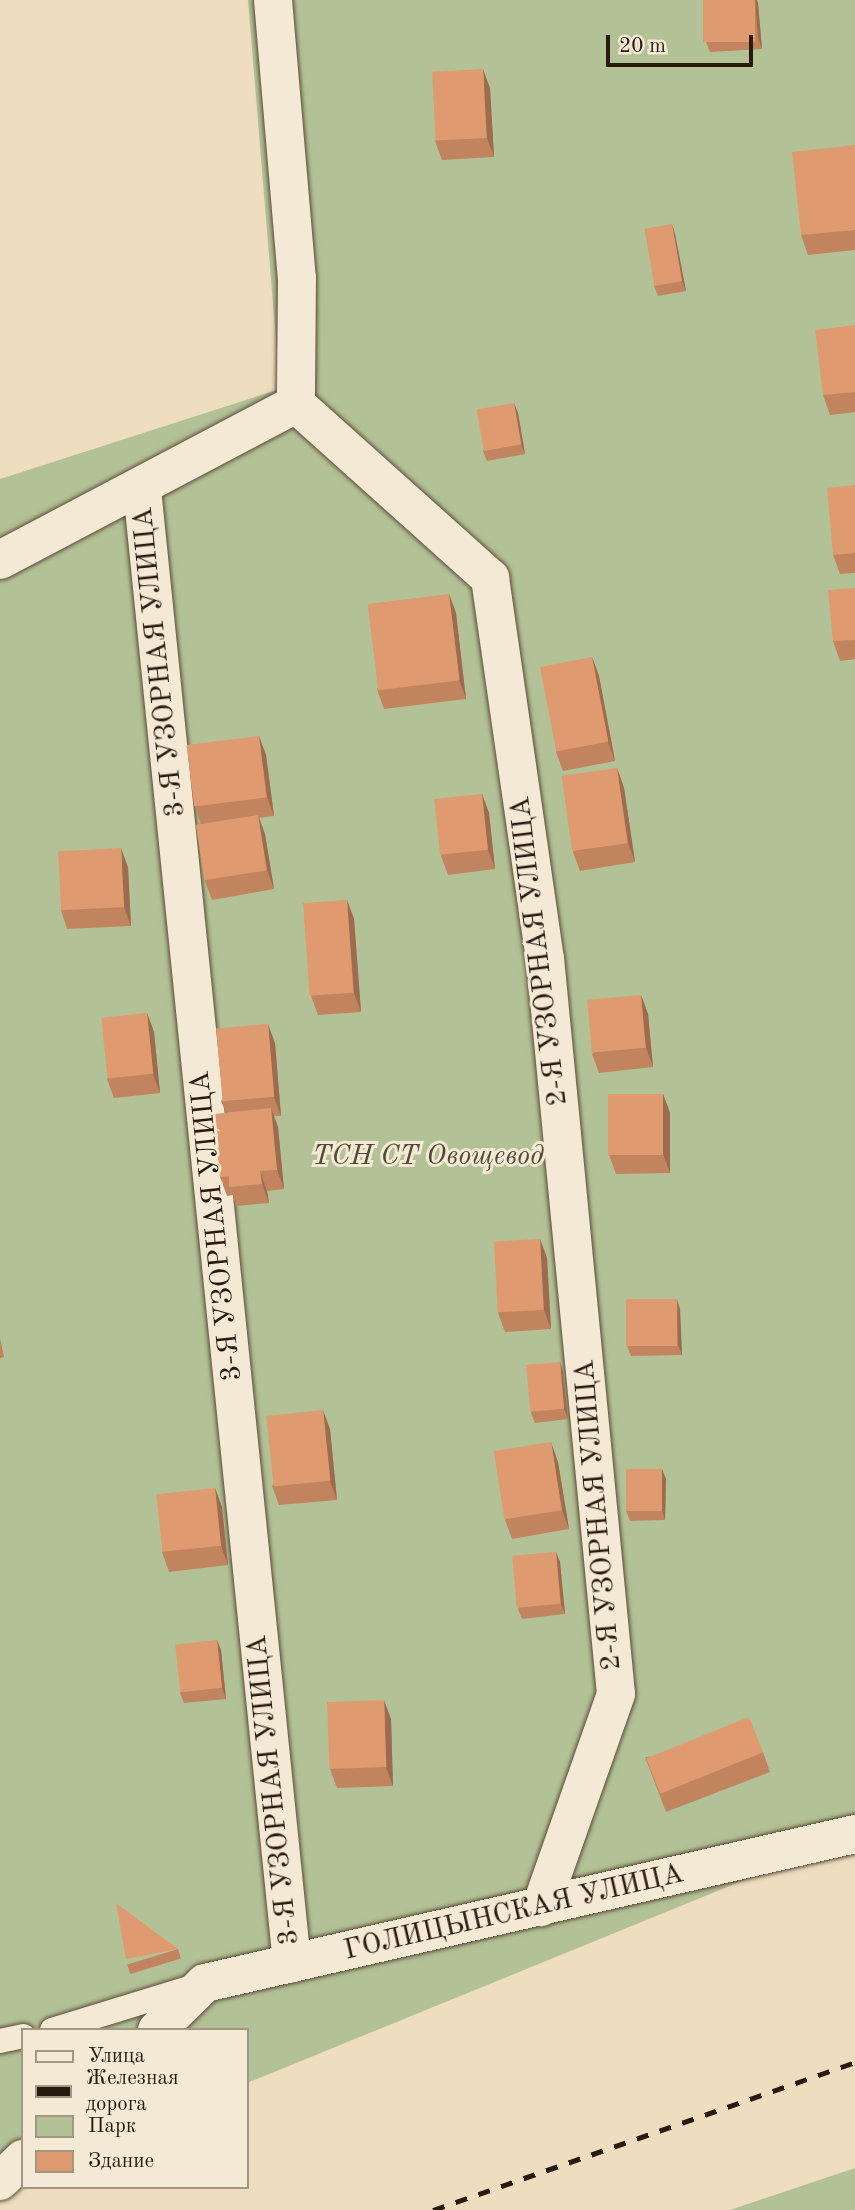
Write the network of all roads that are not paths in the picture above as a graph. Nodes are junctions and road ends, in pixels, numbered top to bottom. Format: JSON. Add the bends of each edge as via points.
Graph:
{"nodes":[{"id":1,"x":273,"y":0,"type":"edge"},
{"id":2,"x":296,"y":404,"type":"junction"},
{"id":3,"x":142,"y":489,"type":"junction"},
{"id":4,"x":0,"y":560,"type":"edge"},
{"id":5,"x":855,"y":1834,"type":"edge"},
{"id":6,"x":541,"y":1907,"type":"junction"},
{"id":7,"x":292,"y":1964,"type":"junction"},
{"id":8,"x":205,"y":1983,"type":"junction"},
{"id":9,"x":59,"y":2028,"type":"edge"},
{"id":10,"x":159,"y":2028,"type":"edge"},
{"id":11,"x":21,"y":2036,"type":"edge"},
{"id":12,"x":0,"y":2041,"type":"edge"},
{"id":13,"x":21,"y":2161,"type":"edge"},
{"id":14,"x":0,"y":2181,"type":"edge"}],
"edges":[{"from":1,"to":2,"type":"street","via":[[297,278]]},
{"from":2,"to":3,"type":"street"},
{"from":2,"to":6,"type":"street","name":"2-Я УЗОРНАЯ УЛИЦА","via":[[490,578],[545,958],[616,1694]]},
{"from":3,"to":4,"type":"street"},
{"from":3,"to":7,"type":"street","name":"3-Я УЗОРНАЯ УЛИЦА"},
{"from":5,"to":6,"type":"street","name":"ГОЛИЦЫНСКАЯ УЛИЦА"},
{"from":6,"to":7,"type":"street","name":"ГОЛИЦЫНСКАЯ УЛИЦА"},
{"from":7,"to":8,"type":"street","name":"ГОЛИЦЫНСКАЯ УЛИЦА"},
{"from":8,"to":9,"type":"lane","name":"ГОЛИЦЫНСКАЯ УЛИЦА"},
{"from":8,"to":10,"type":"street"},
{"from":11,"to":12,"type":"lane"},
{"from":13,"to":14,"type":"street"}]}
